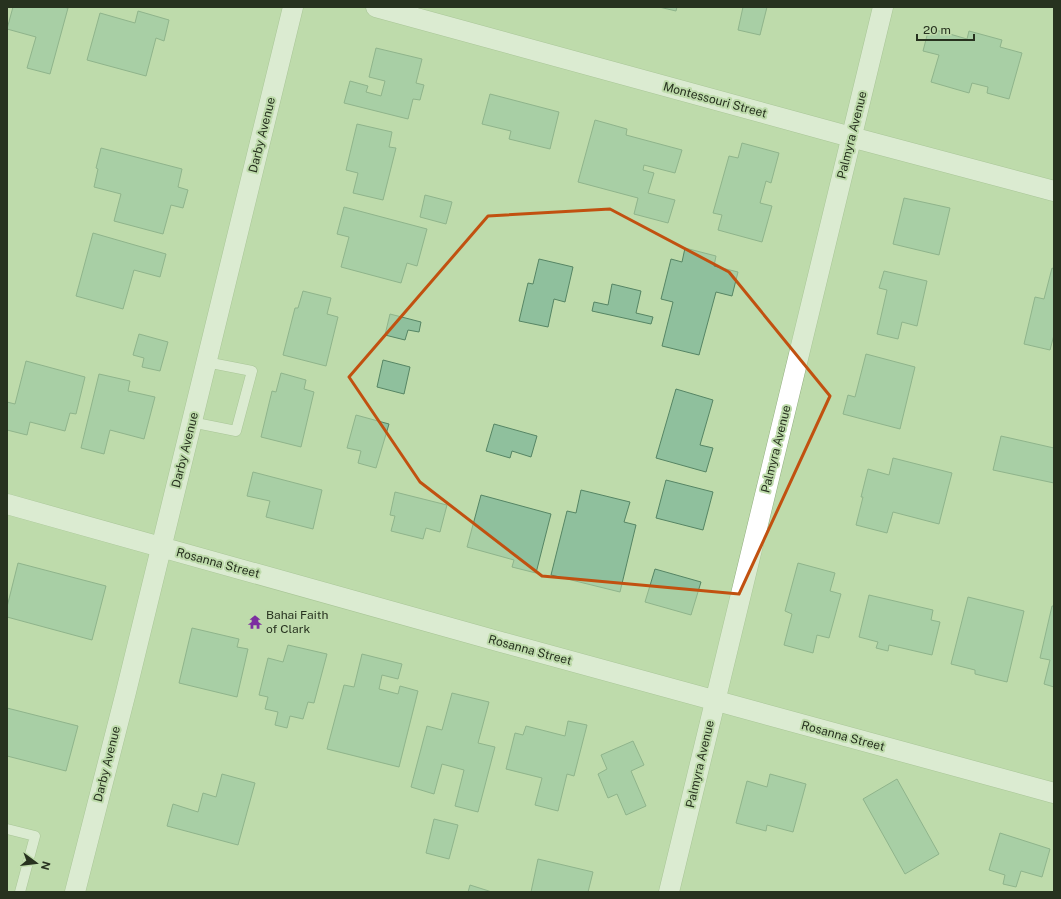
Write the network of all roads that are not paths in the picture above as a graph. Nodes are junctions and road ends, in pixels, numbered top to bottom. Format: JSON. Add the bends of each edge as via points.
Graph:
{"nodes":[{"id":1,"x":293,"y":7,"type":"edge"},
{"id":2,"x":376,"y":7,"type":"edge"},
{"id":3,"x":883,"y":7,"type":"edge"},
{"id":4,"x":851,"y":137,"type":"junction"},
{"id":5,"x":1054,"y":191,"type":"edge"},
{"id":6,"x":206,"y":362,"type":"junction"},
{"id":7,"x":192,"y":422,"type":"junction"},
{"id":8,"x":7,"y":504,"type":"edge"},
{"id":9,"x":161,"y":548,"type":"junction"},
{"id":10,"x":715,"y":701,"type":"junction"},
{"id":11,"x":1054,"y":793,"type":"edge"},
{"id":12,"x":7,"y":828,"type":"edge"},
{"id":13,"x":20,"y":892,"type":"edge"},
{"id":14,"x":75,"y":892,"type":"edge"},
{"id":15,"x":669,"y":892,"type":"edge"}],
"edges":[{"from":1,"to":6,"type":"street","name":"Darby Avenue"},
{"from":2,"to":4,"type":"street","name":"Montessouri Street"},
{"from":3,"to":4,"type":"street","name":"Palmyra Avenue"},
{"from":4,"to":5,"type":"street","name":"Montessouri Street"},
{"from":4,"to":10,"type":"street","name":"Palmyra Avenue"},
{"from":6,"to":7,"type":"street","name":"Darby Avenue"},
{"from":6,"to":7,"type":"lane","via":[[252,371],[236,432]]},
{"from":7,"to":9,"type":"street","name":"Darby Avenue"},
{"from":8,"to":9,"type":"street","name":"Rosanna Street"},
{"from":9,"to":10,"type":"street","name":"Rosanna Street"},
{"from":9,"to":14,"type":"street","name":"Darby Avenue"},
{"from":10,"to":11,"type":"street","name":"Rosanna Street"},
{"from":10,"to":15,"type":"street","name":"Palmyra Avenue"},
{"from":12,"to":13,"type":"lane","via":[[35,836]]}]}
